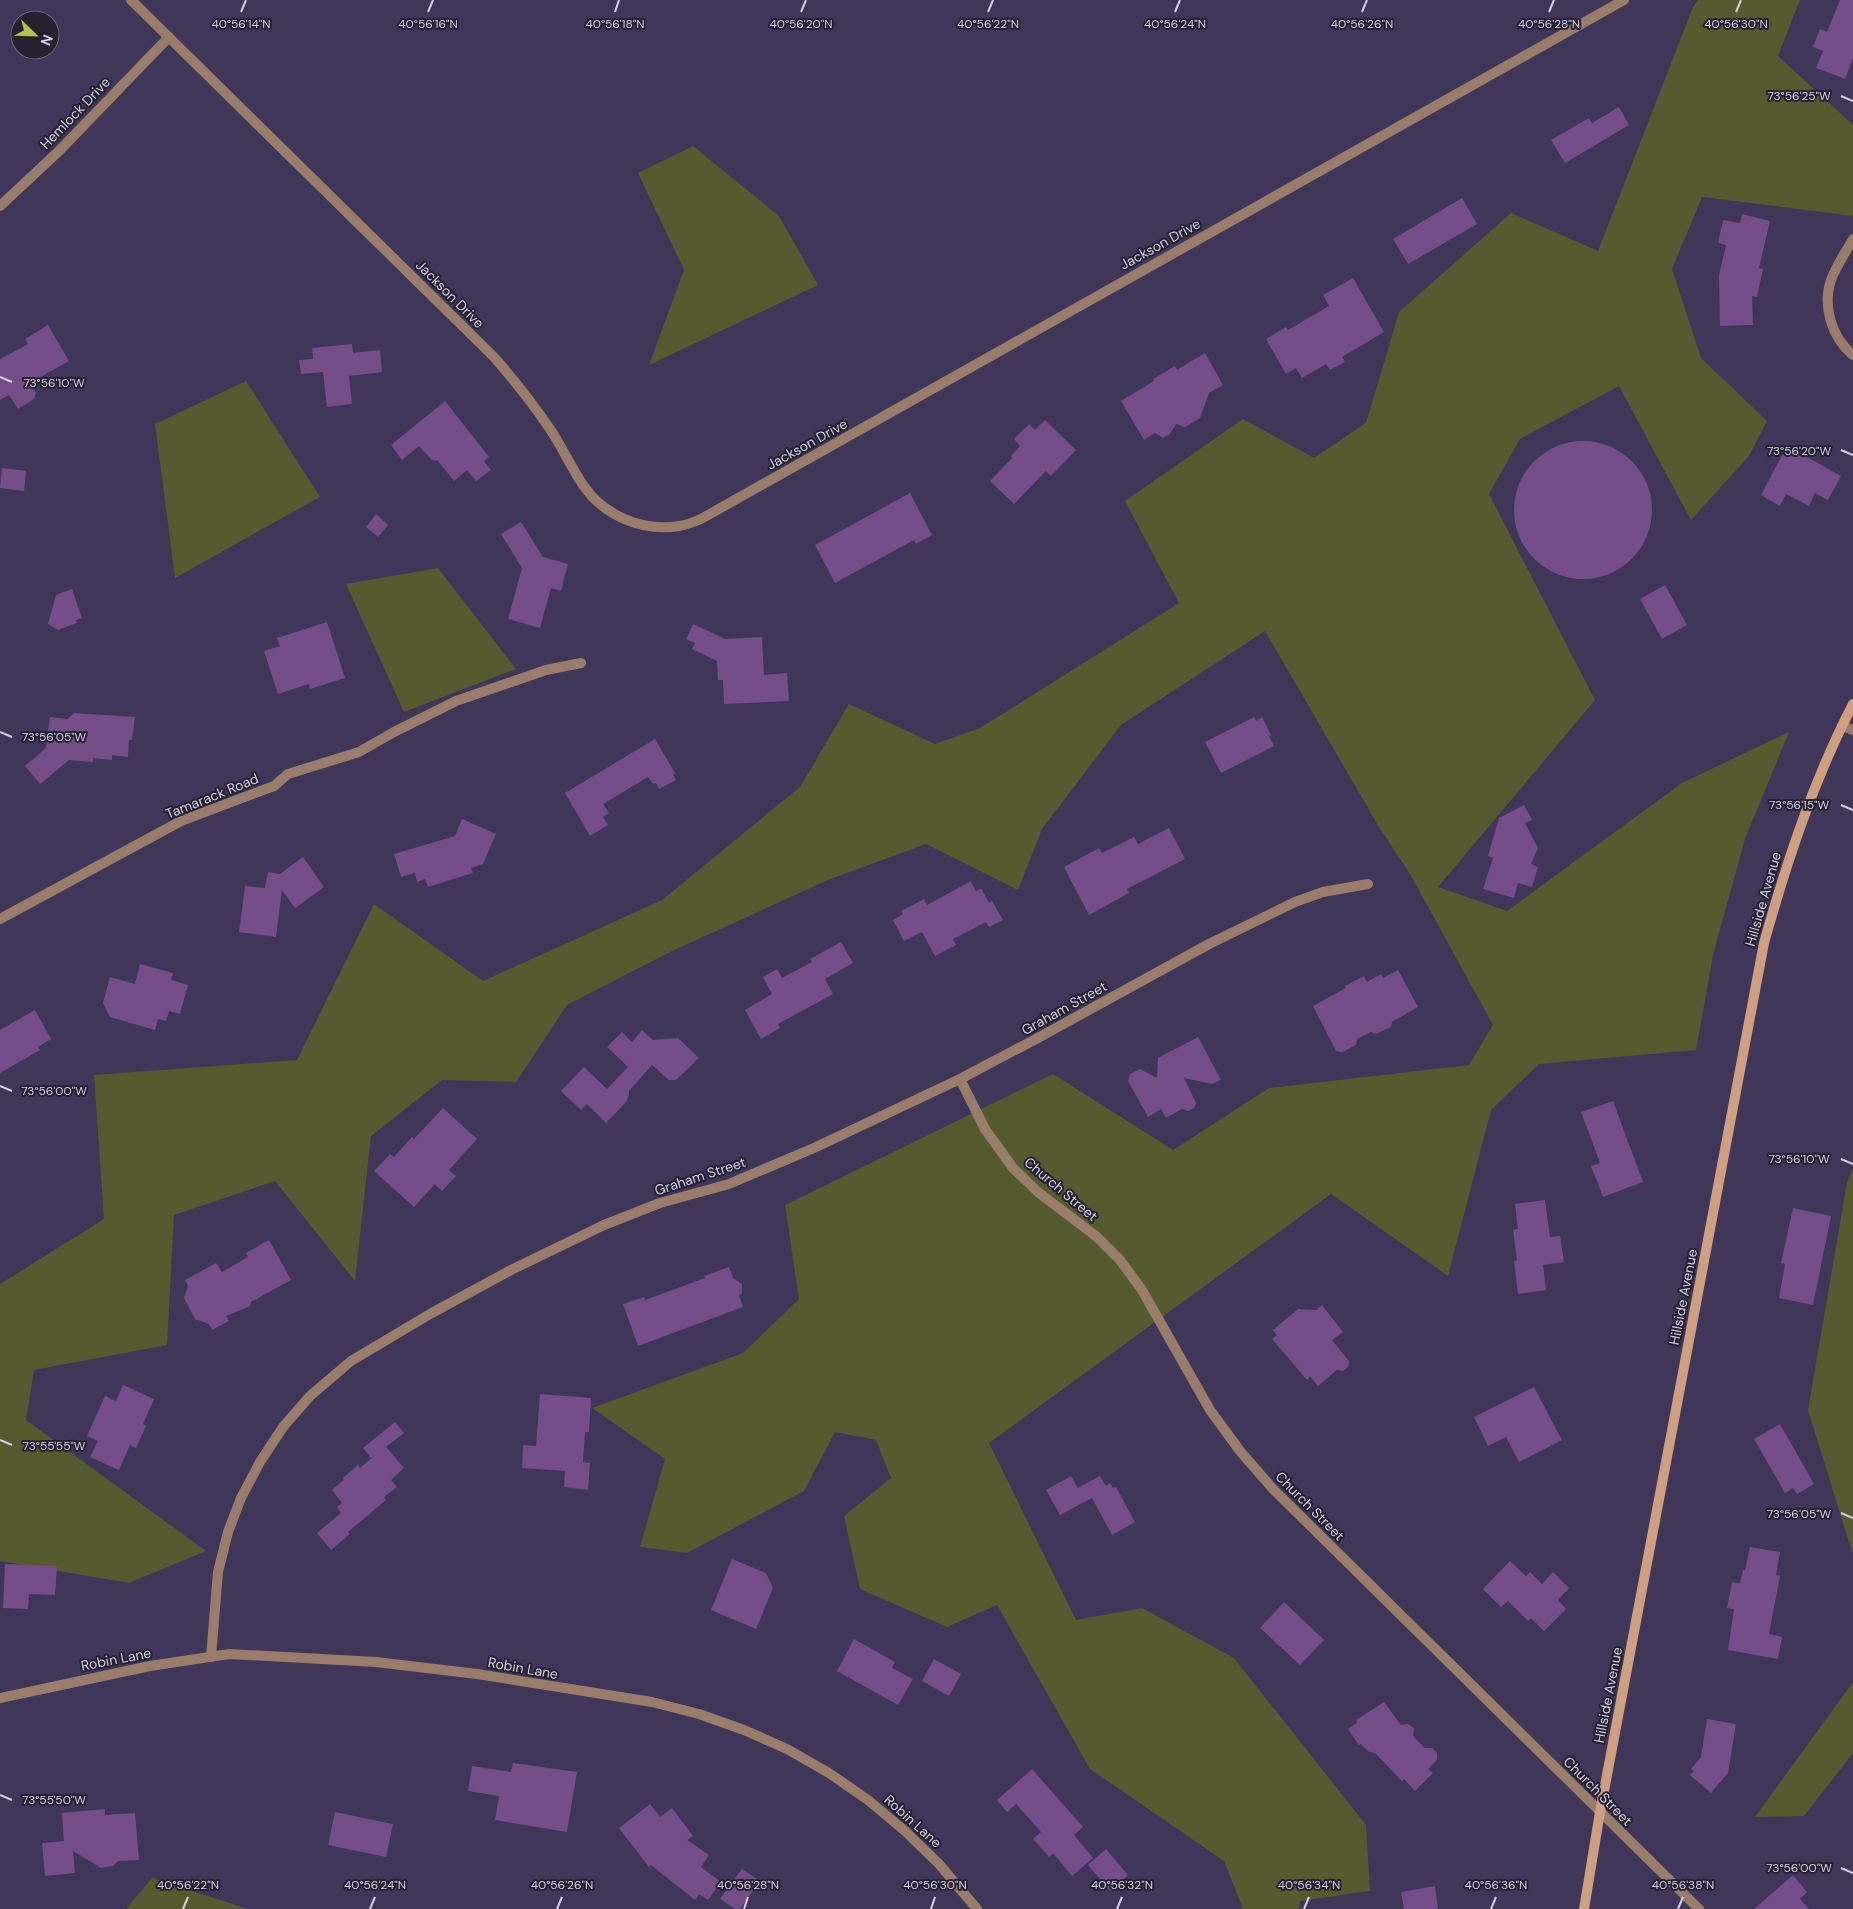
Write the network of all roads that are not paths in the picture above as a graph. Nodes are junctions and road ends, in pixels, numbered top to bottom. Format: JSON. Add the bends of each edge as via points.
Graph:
{"nodes":[{"id":1,"x":131,"y":0,"type":"edge"},
{"id":2,"x":1624,"y":0,"type":"edge"},
{"id":3,"x":168,"y":37,"type":"junction"},
{"id":4,"x":0,"y":206,"type":"edge"},
{"id":5,"x":1853,"y":239,"type":"edge"},
{"id":6,"x":1853,"y":355,"type":"edge"},
{"id":7,"x":581,"y":663,"type":"dead end"},
{"id":8,"x":1853,"y":704,"type":"edge"},
{"id":9,"x":1842,"y":726,"type":"junction"},
{"id":10,"x":1853,"y":730,"type":"edge"},
{"id":11,"x":1368,"y":884,"type":"dead end"},
{"id":12,"x":0,"y":919,"type":"edge"},
{"id":13,"x":960,"y":1079,"type":"junction"},
{"id":14,"x":211,"y":1657,"type":"junction"},
{"id":15,"x":0,"y":1698,"type":"edge"},
{"id":16,"x":1600,"y":1812,"type":"junction"},
{"id":17,"x":976,"y":1909,"type":"edge"},
{"id":18,"x":1584,"y":1909,"type":"edge"},
{"id":19,"x":1699,"y":1909,"type":"edge"}],
"edges":[{"from":1,"to":3,"type":"street","name":"Jackson Drive"},
{"from":2,"to":3,"type":"street","name":"Jackson Drive","via":[[701,519],[680,526],[658,527],[637,524],[615,515],[599,503],[584,486],[527,396],[494,357]]},
{"from":3,"to":4,"type":"street","name":"Hemlock Drive","via":[[60,150]]},
{"from":5,"to":6,"type":"street","via":[[1831,281],[1828,299],[1829,318],[1836,335]]},
{"from":7,"to":12,"type":"street","name":"Tamarack Road","via":[[546,670],[456,701],[359,752],[288,774],[274,786],[181,821]]},
{"from":8,"to":9,"type":"main road","name":"Hillside Avenue"},
{"from":9,"to":10,"type":"street"},
{"from":9,"to":16,"type":"main road","name":"Hillside Avenue","via":[[1780,884],[1764,943]]},
{"from":11,"to":13,"type":"street","name":"Graham Street","via":[[1323,892],[1294,902],[1209,944]]},
{"from":13,"to":14,"type":"street","name":"Graham Street","via":[[729,1184],[660,1203],[604,1225],[487,1284],[351,1360],[310,1396],[283,1427],[241,1498],[218,1572]]},
{"from":13,"to":16,"type":"street","name":"Church Street","via":[[985,1129],[1013,1168],[1120,1260],[1142,1290],[1210,1410],[1272,1489]]},
{"from":14,"to":15,"type":"street","name":"Robin Lane","via":[[150,1666]]},
{"from":14,"to":17,"type":"street","name":"Robin Lane","via":[[273,1655],[385,1663],[614,1695],[699,1714],[787,1749],[868,1800],[939,1864]]},
{"from":16,"to":18,"type":"main road","name":"Hillside Avenue"},
{"from":16,"to":19,"type":"street","name":"Church Street"}]}
